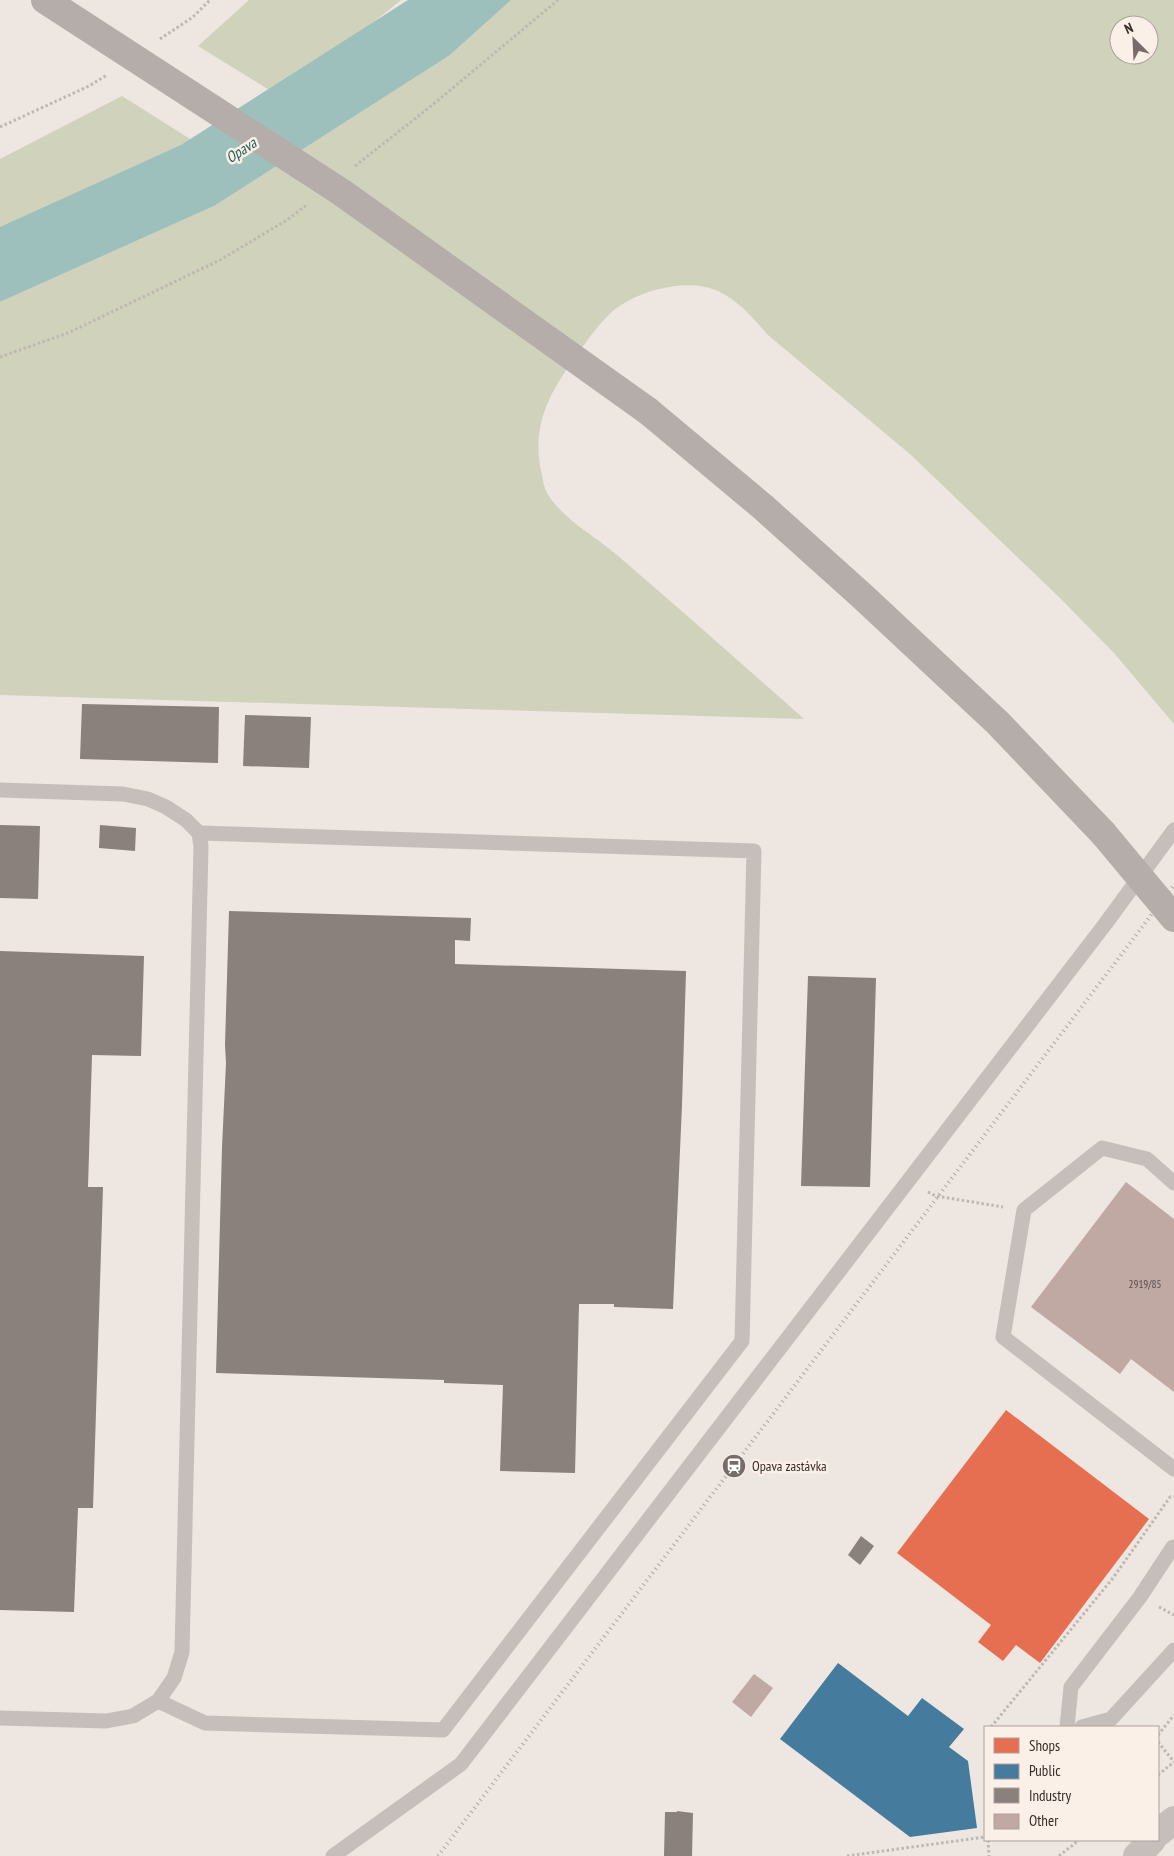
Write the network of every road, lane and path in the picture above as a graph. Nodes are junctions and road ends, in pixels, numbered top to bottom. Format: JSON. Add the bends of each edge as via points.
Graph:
{"nodes":[{"id":1,"x":44,"y":0,"type":"edge"},
{"id":2,"x":558,"y":0,"type":"edge"},
{"id":3,"x":350,"y":170,"type":"dead end"},
{"id":4,"x":311,"y":201,"type":"dead end"},
{"id":5,"x":0,"y":357,"type":"edge"},
{"id":6,"x":0,"y":790,"type":"edge"},
{"id":7,"x":1174,"y":830,"type":"edge"},
{"id":8,"x":199,"y":833,"type":"junction"},
{"id":9,"x":1174,"y":918,"type":"edge"},
{"id":10,"x":1174,"y":1183,"type":"edge"},
{"id":11,"x":925,"y":1191,"type":"dead end"},
{"id":12,"x":1024,"y":1210,"type":"junction"},
{"id":13,"x":1174,"y":1469,"type":"edge"},
{"id":14,"x":1174,"y":1497,"type":"edge"},
{"id":15,"x":1173,"y":1547,"type":"edge"},
{"id":16,"x":1174,"y":1650,"type":"edge"},
{"id":17,"x":158,"y":1701,"type":"junction"},
{"id":18,"x":1174,"y":1715,"type":"edge"},
{"id":19,"x":0,"y":1718,"type":"edge"},
{"id":20,"x":992,"y":1726,"type":"edge"},
{"id":21,"x":1067,"y":1726,"type":"edge"},
{"id":22,"x":1086,"y":1726,"type":"edge"},
{"id":23,"x":1159,"y":1734,"type":"edge"},
{"id":24,"x":1159,"y":1743,"type":"edge"},
{"id":25,"x":1174,"y":1762,"type":"edge"},
{"id":26,"x":1159,"y":1774,"type":"edge"},
{"id":27,"x":1174,"y":1820,"type":"edge"},
{"id":28,"x":1159,"y":1832,"type":"edge"},
{"id":29,"x":984,"y":1836,"type":"edge"},
{"id":30,"x":988,"y":1841,"type":"edge"},
{"id":31,"x":1077,"y":1841,"type":"edge"},
{"id":32,"x":1151,"y":1841,"type":"edge"},
{"id":33,"x":333,"y":1856,"type":"edge"},
{"id":34,"x":848,"y":1856,"type":"edge"},
{"id":35,"x":989,"y":1856,"type":"edge"},
{"id":36,"x":1059,"y":1856,"type":"edge"},
{"id":37,"x":1137,"y":1856,"type":"edge"}],
"edges":[{"from":1,"to":9,"type":"main road","bridge":true,"via":[[341,192],[648,411],[763,507],[998,723],[1103,833]]},
{"from":2,"to":3,"type":"path"},
{"from":4,"to":5,"type":"path","via":[[287,220],[220,260],[68,333]]},
{"from":6,"to":8,"type":"lane","via":[[123,794],[148,799],[186,820]]},
{"from":7,"to":33,"type":"lane","via":[[462,1764]]},
{"from":8,"to":17,"type":"lane","via":[[182,1652],[174,1678]]},
{"from":8,"to":17,"type":"lane","via":[[754,851],[742,1340],[443,1730],[205,1723]]},
{"from":10,"to":12,"type":"lane","via":[[1147,1159],[1102,1148]]},
{"from":11,"to":12,"type":"path","via":[[936,1196]]},
{"from":12,"to":13,"type":"lane","via":[[1003,1337]]},
{"from":14,"to":20,"type":"path","via":[[1170,1497],[1113,1578]]},
{"from":15,"to":21,"type":"lane","via":[[1140,1597],[1070,1687]]},
{"from":16,"to":22,"type":"lane","via":[[1111,1719]]},
{"from":17,"to":19,"type":"lane","via":[[133,1716],[106,1721]]},
{"from":18,"to":23,"type":"path"},
{"from":24,"to":25,"type":"path"},
{"from":25,"to":26,"type":"path"},
{"from":27,"to":28,"type":"street"},
{"from":29,"to":34,"type":"path"},
{"from":30,"to":35,"type":"path"},
{"from":31,"to":36,"type":"path"},
{"from":32,"to":37,"type":"street"}]}
